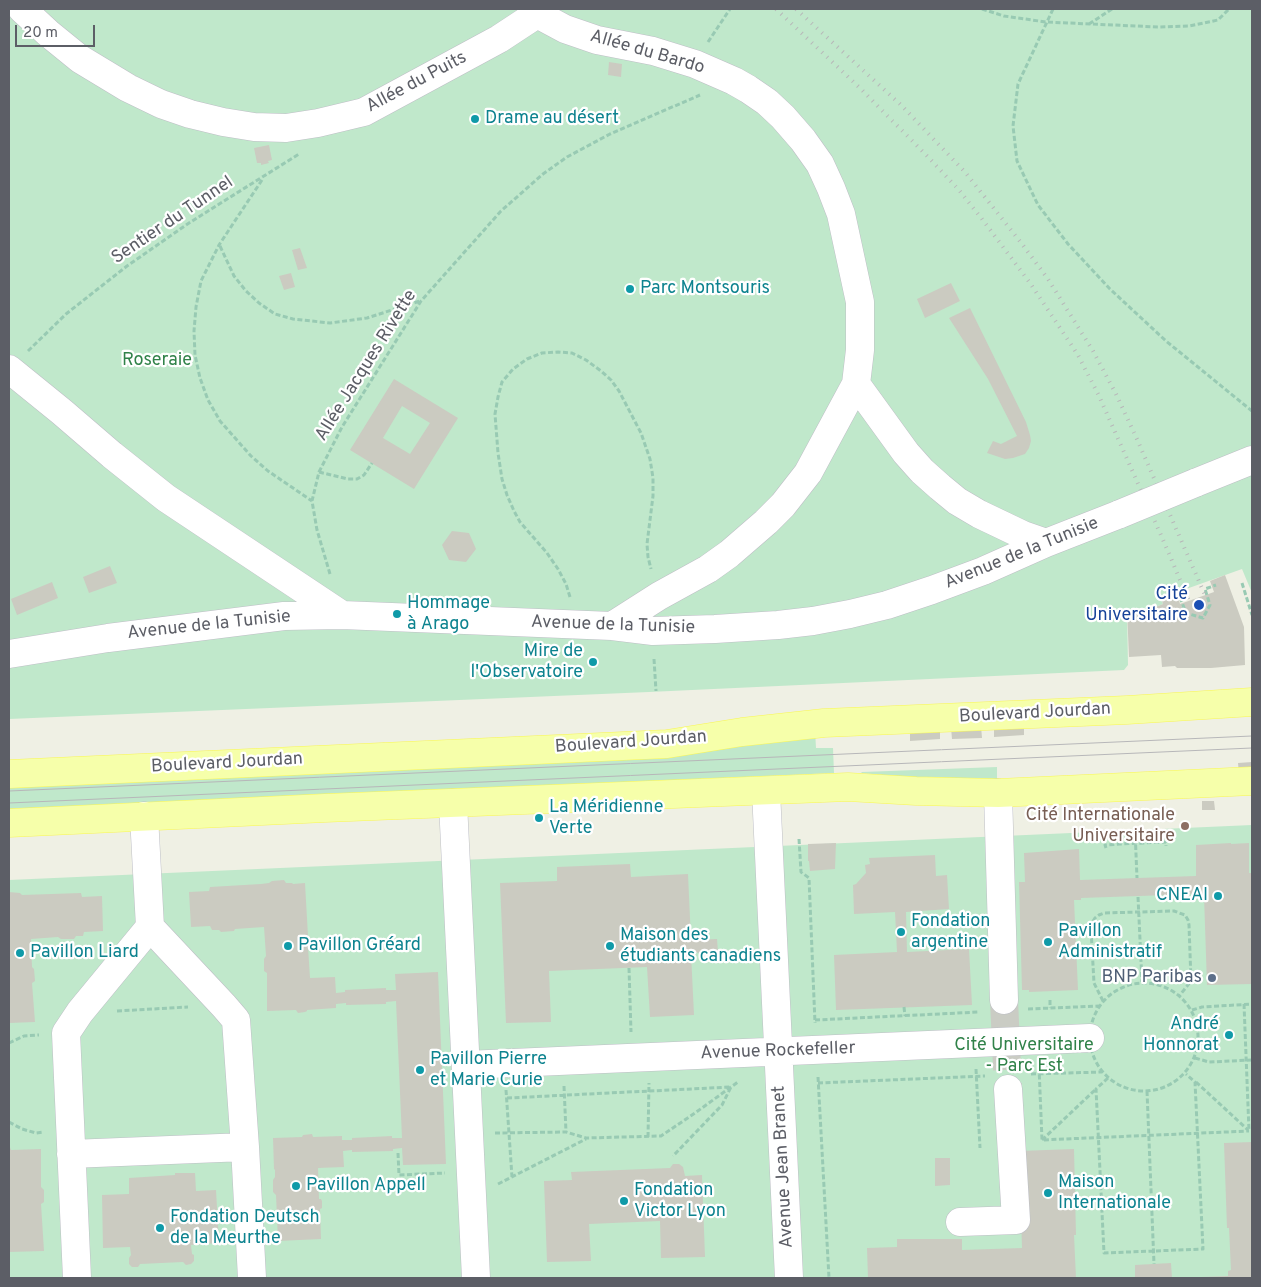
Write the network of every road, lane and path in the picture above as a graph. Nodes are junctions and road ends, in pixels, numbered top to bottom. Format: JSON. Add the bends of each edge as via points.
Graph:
{"nodes":[{"id":1,"x":22,"y":9,"type":"edge"},
{"id":2,"x":982,"y":9,"type":"edge"},
{"id":3,"x":1053,"y":9,"type":"edge"},
{"id":4,"x":1112,"y":9,"type":"edge"},
{"id":5,"x":1229,"y":9,"type":"edge"},
{"id":6,"x":729,"y":10,"type":"edge"},
{"id":7,"x":535,"y":12,"type":"edge"},
{"id":8,"x":1046,"y":22,"type":"junction"},
{"id":9,"x":1088,"y":24,"type":"junction"},
{"id":10,"x":695,"y":64,"type":"junction"},
{"id":11,"x":734,"y":81,"type":"junction"},
{"id":12,"x":302,"y":152,"type":"dead end"},
{"id":13,"x":263,"y":178,"type":"junction"},
{"id":14,"x":219,"y":245,"type":"junction"},
{"id":15,"x":421,"y":301,"type":"junction"},
{"id":16,"x":9,"y":369,"type":"edge"},
{"id":17,"x":856,"y":384,"type":"junction"},
{"id":18,"x":1252,"y":412,"type":"edge"},
{"id":19,"x":1252,"y":460,"type":"edge"},
{"id":20,"x":372,"y":463,"type":"dead end"},
{"id":21,"x":318,"y":472,"type":"junction"},
{"id":22,"x":312,"y":501,"type":"junction"},
{"id":23,"x":1046,"y":543,"type":"junction"},
{"id":24,"x":1242,"y":584,"type":"dead end"},
{"id":25,"x":1216,"y":585,"type":"dead end"},
{"id":26,"x":659,"y":596,"type":"junction"},
{"id":27,"x":1173,"y":599,"type":"dead end"},
{"id":28,"x":342,"y":615,"type":"junction"},
{"id":29,"x":1252,"y":615,"type":"edge"},
{"id":30,"x":577,"y":625,"type":"junction"},
{"id":31,"x":612,"y":626,"type":"junction"},
{"id":32,"x":9,"y":654,"type":"edge"},
{"id":33,"x":1252,"y":702,"type":"edge"},
{"id":34,"x":9,"y":774,"type":"edge"},
{"id":35,"x":1252,"y":781,"type":"edge"},
{"id":36,"x":766,"y":791,"type":"junction"},
{"id":37,"x":998,"y":793,"type":"junction"},
{"id":38,"x":453,"y":803,"type":"junction"},
{"id":39,"x":144,"y":816,"type":"junction"},
{"id":40,"x":9,"y":823,"type":"edge"},
{"id":41,"x":1134,"y":830,"type":"dead end"},
{"id":42,"x":799,"y":839,"type":"dead end"},
{"id":43,"x":1135,"y":843,"type":"junction"},
{"id":44,"x":799,"y":845,"type":"dead end"},
{"id":45,"x":1166,"y":846,"type":"dead end"},
{"id":46,"x":1106,"y":848,"type":"dead end"},
{"id":47,"x":1137,"y":878,"type":"dead end"},
{"id":48,"x":1138,"y":896,"type":"dead end"},
{"id":49,"x":1139,"y":912,"type":"junction"},
{"id":50,"x":150,"y":927,"type":"junction"},
{"id":51,"x":629,"y":968,"type":"dead end"},
{"id":52,"x":1142,"y":982,"type":"junction"},
{"id":53,"x":1180,"y":996,"type":"junction"},
{"id":54,"x":1050,"y":1000,"type":"dead end"},
{"id":55,"x":1103,"y":1001,"type":"junction"},
{"id":56,"x":1244,"y":1004,"type":"junction"},
{"id":57,"x":1252,"y":1004,"type":"edge"},
{"id":58,"x":1016,"y":1005,"type":"joint"},
{"id":59,"x":224,"y":1006,"type":"junction"},
{"id":60,"x":1100,"y":1006,"type":"junction"},
{"id":61,"x":1050,"y":1008,"type":"junction"},
{"id":62,"x":1192,"y":1010,"type":"junction"},
{"id":63,"x":80,"y":1012,"type":"junction"},
{"id":64,"x":980,"y":1012,"type":"dead end"},
{"id":65,"x":815,"y":1020,"type":"dead end"},
{"id":66,"x":1090,"y":1038,"type":"junction"},
{"id":67,"x":1038,"y":1040,"type":"junction"},
{"id":68,"x":975,"y":1043,"type":"junction"},
{"id":69,"x":779,"y":1052,"type":"junction"},
{"id":70,"x":641,"y":1058,"type":"junction"},
{"id":71,"x":1194,"y":1058,"type":"junction"},
{"id":72,"x":1246,"y":1060,"type":"junction"},
{"id":73,"x":1252,"y":1060,"type":"edge"},
{"id":74,"x":563,"y":1061,"type":"junction"},
{"id":75,"x":504,"y":1064,"type":"junction"},
{"id":76,"x":466,"y":1065,"type":"junction"},
{"id":77,"x":1102,"y":1072,"type":"junction"},
{"id":78,"x":1039,"y":1074,"type":"junction"},
{"id":79,"x":1186,"y":1074,"type":"junction"},
{"id":80,"x":976,"y":1077,"type":"junction"},
{"id":81,"x":1108,"y":1078,"type":"junction"},
{"id":82,"x":1011,"y":1080,"type":"junction"},
{"id":83,"x":739,"y":1081,"type":"dead end"},
{"id":84,"x":1195,"y":1082,"type":"junction"},
{"id":85,"x":818,"y":1083,"type":"dead end"},
{"id":86,"x":730,"y":1087,"type":"junction"},
{"id":87,"x":1096,"y":1089,"type":"junction"},
{"id":88,"x":649,"y":1091,"type":"junction"},
{"id":89,"x":1147,"y":1092,"type":"junction"},
{"id":90,"x":564,"y":1095,"type":"junction"},
{"id":91,"x":506,"y":1098,"type":"junction"},
{"id":92,"x":9,"y":1122,"type":"edge"},
{"id":93,"x":1249,"y":1131,"type":"junction"},
{"id":94,"x":509,"y":1132,"type":"junction"},
{"id":95,"x":566,"y":1132,"type":"junction"},
{"id":96,"x":1198,"y":1133,"type":"junction"},
{"id":97,"x":469,"y":1134,"type":"junction"},
{"id":98,"x":1148,"y":1135,"type":"junction"},
{"id":99,"x":648,"y":1137,"type":"junction"},
{"id":100,"x":586,"y":1138,"type":"junction"},
{"id":101,"x":1098,"y":1138,"type":"junction"},
{"id":102,"x":1042,"y":1140,"type":"junction"},
{"id":103,"x":71,"y":1142,"type":"junction"},
{"id":104,"x":245,"y":1147,"type":"junction"},
{"id":105,"x":980,"y":1148,"type":"dead end"},
{"id":106,"x":398,"y":1153,"type":"dead end"},
{"id":107,"x":673,"y":1156,"type":"dead end"},
{"id":108,"x":512,"y":1177,"type":"junction"},
{"id":109,"x":472,"y":1184,"type":"junction"},
{"id":110,"x":960,"y":1222,"type":"dead end"},
{"id":111,"x":1153,"y":1251,"type":"junction"},
{"id":112,"x":1154,"y":1264,"type":"dead end"},
{"id":113,"x":77,"y":1278,"type":"edge"},
{"id":114,"x":252,"y":1278,"type":"edge"},
{"id":115,"x":476,"y":1278,"type":"edge"},
{"id":116,"x":790,"y":1278,"type":"edge"}],
"edges":[{"from":1,"to":7,"type":"street","name":"Allée du Puits","via":[[80,59],[161,104],[223,122],[286,128],[364,112],[491,43]]},
{"from":2,"to":8,"type":"path"},
{"from":3,"to":8,"type":"path"},
{"from":4,"to":9,"type":"path"},
{"from":5,"to":9,"type":"path","via":[[1218,20],[1189,26]]},
{"from":6,"to":10,"type":"path"},
{"from":7,"to":10,"type":"street","name":"Allée du Bardo","via":[[565,30]]},
{"from":8,"to":9,"type":"path"},
{"from":8,"to":18,"type":"path","via":[[1018,84],[1013,126],[1017,161],[1038,206],[1110,289],[1166,341]]},
{"from":10,"to":11,"type":"street","name":"Allée du Bardo"},
{"from":11,"to":15,"type":"path","name":"Allée Jacques Rivette","via":[[610,134],[551,169],[501,211]]},
{"from":11,"to":17,"type":"street","name":"Allée du Bardo","via":[[767,102],[783,117],[820,164],[831,188],[841,214],[860,302]]},
{"from":12,"to":13,"type":"path","name":"Sentier du Tunnel"},
{"from":13,"to":14,"type":"path"},
{"from":13,"to":16,"type":"path","name":"Sentier du Tunnel","via":[[127,266],[66,314]]},
{"from":14,"to":15,"type":"path","via":[[234,276],[246,290],[275,314],[292,319],[330,323],[367,318]]},
{"from":14,"to":22,"type":"path","via":[[201,280],[196,307],[195,355],[200,378],[220,421],[235,439],[268,471]]},
{"from":15,"to":21,"type":"path","name":"Allée Jacques Rivette","via":[[342,427]]},
{"from":16,"to":28,"type":"street","via":[[166,498]]},
{"from":17,"to":23,"type":"street","via":[[906,453],[940,487],[986,518]]},
{"from":17,"to":26,"type":"street","via":[[808,473],[783,505],[729,554]]},
{"from":19,"to":23,"type":"street","name":"Avenue de la Tunisie","bridge":true},
{"from":20,"to":21,"type":"path","via":[[357,479]]},
{"from":21,"to":22,"type":"path","name":"Allée Jacques Rivette"},
{"from":22,"to":28,"type":"path","name":"Allée Jacques Rivette","via":[[317,530]]},
{"from":23,"to":31,"type":"street","name":"Avenue de la Tunisie","via":[[932,590],[841,616],[778,626],[715,629],[653,630]]},
{"from":24,"to":29,"type":"path"},
{"from":25,"to":27,"type":"path","via":[[1205,589],[1210,605],[1204,618],[1186,613],[1180,597]]},
{"from":26,"to":30,"type":"path","via":[[647,544],[653,496],[650,459],[641,433],[619,391],[602,371],[572,353],[542,354],[527,359],[502,382],[495,414],[498,453],[507,495],[520,522],[558,569],[566,584]]},
{"from":26,"to":31,"type":"street"},
{"from":28,"to":30,"type":"street","name":"Avenue de la Tunisie"},
{"from":28,"to":32,"type":"street","name":"Avenue de la Tunisie","via":[[284,616]]},
{"from":30,"to":31,"type":"street","name":"Avenue de la Tunisie"},
{"from":33,"to":34,"type":"main road","name":"Boulevard Jourdan","via":[[824,723],[667,744]]},
{"from":35,"to":37,"type":"main road"},
{"from":36,"to":37,"type":"main road","via":[[848,787]]},
{"from":36,"to":38,"type":"main road"},
{"from":36,"to":69,"type":"street","name":"Avenue Jean Branet"},
{"from":37,"to":58,"type":"street"},
{"from":38,"to":39,"type":"main road"},
{"from":38,"to":76,"type":"street"},
{"from":39,"to":40,"type":"main road"},
{"from":39,"to":50,"type":"street"},
{"from":41,"to":43,"type":"path"},
{"from":42,"to":44,"type":"path"},
{"from":43,"to":45,"type":"path","via":[[1151,845],[1166,842]]},
{"from":43,"to":46,"type":"path","via":[[1105,844]]},
{"from":43,"to":47,"type":"path"},
{"from":48,"to":49,"type":"path"},
{"from":49,"to":52,"type":"path"},
{"from":49,"to":53,"type":"path","via":[[1174,911],[1185,915],[1188,920],[1191,981]]},
{"from":49,"to":55,"type":"path","via":[[1104,914],[1092,923],[1094,983]]},
{"from":50,"to":59,"type":"street"},
{"from":50,"to":63,"type":"street"},
{"from":51,"to":70,"type":"path"},
{"from":52,"to":53,"type":"path","via":[[1156,983]]},
{"from":52,"to":55,"type":"path","via":[[1128,985]]},
{"from":53,"to":62,"type":"path"},
{"from":54,"to":61,"type":"path"},
{"from":55,"to":60,"type":"path"},
{"from":56,"to":57,"type":"path"},
{"from":56,"to":62,"type":"path"},
{"from":56,"to":72,"type":"path"},
{"from":58,"to":61,"type":"path"},
{"from":59,"to":63,"type":"path"},
{"from":59,"to":104,"type":"street","via":[[236,1020]]},
{"from":60,"to":61,"type":"path"},
{"from":60,"to":66,"type":"path","via":[[1091,1023]]},
{"from":62,"to":71,"type":"path","via":[[1199,1034]]},
{"from":63,"to":103,"type":"street","via":[[66,1033]]},
{"from":64,"to":65,"type":"path"},
{"from":66,"to":67,"type":"street","name":"Avenue Rockefeller"},
{"from":66,"to":77,"type":"path","via":[[1091,1049]]},
{"from":67,"to":68,"type":"street","name":"Avenue Rockefeller"},
{"from":67,"to":78,"type":"path"},
{"from":68,"to":69,"type":"street","name":"Avenue Rockefeller"},
{"from":68,"to":80,"type":"path"},
{"from":69,"to":70,"type":"street","name":"Avenue Rockefeller"},
{"from":69,"to":116,"type":"street","name":"Avenue Jean Branet"},
{"from":70,"to":74,"type":"street","name":"Avenue Rockefeller"},
{"from":70,"to":88,"type":"path"},
{"from":71,"to":72,"type":"path","via":[[1209,1062]]},
{"from":71,"to":79,"type":"path"},
{"from":72,"to":73,"type":"path"},
{"from":72,"to":93,"type":"path"},
{"from":74,"to":75,"type":"street","name":"Avenue Rockefeller"},
{"from":74,"to":90,"type":"path"},
{"from":75,"to":76,"type":"street","name":"Avenue Rockefeller"},
{"from":75,"to":91,"type":"path"},
{"from":76,"to":97,"type":"street"},
{"from":77,"to":78,"type":"path"},
{"from":77,"to":81,"type":"path"},
{"from":78,"to":82,"type":"path"},
{"from":78,"to":102,"type":"path"},
{"from":79,"to":84,"type":"path"},
{"from":79,"to":89,"type":"path","via":[[1172,1084]]},
{"from":80,"to":82,"type":"path"},
{"from":80,"to":85,"type":"path"},
{"from":80,"to":105,"type":"path"},
{"from":81,"to":87,"type":"path"},
{"from":81,"to":89,"type":"path","via":[[1121,1086]]},
{"from":82,"to":110,"type":"street","via":[[1016,1220]]},
{"from":83,"to":86,"type":"path"},
{"from":84,"to":93,"type":"path"},
{"from":84,"to":96,"type":"path"},
{"from":86,"to":88,"type":"path"},
{"from":86,"to":99,"type":"path","via":[[661,1136]]},
{"from":86,"to":107,"type":"path","via":[[722,1105]]},
{"from":87,"to":101,"type":"path"},
{"from":87,"to":102,"type":"path"},
{"from":88,"to":90,"type":"path"},
{"from":88,"to":99,"type":"path"},
{"from":89,"to":98,"type":"path"},
{"from":90,"to":91,"type":"path"},
{"from":90,"to":95,"type":"path"},
{"from":91,"to":94,"type":"path"},
{"from":92,"to":103,"type":"path","via":[[22,1129]]},
{"from":93,"to":96,"type":"path"},
{"from":94,"to":95,"type":"path"},
{"from":94,"to":97,"type":"path"},
{"from":94,"to":108,"type":"path"},
{"from":95,"to":100,"type":"path"},
{"from":96,"to":98,"type":"path"},
{"from":96,"to":111,"type":"path","via":[[1203,1249]]},
{"from":97,"to":109,"type":"street"},
{"from":98,"to":101,"type":"path"},
{"from":98,"to":111,"type":"path"},
{"from":99,"to":100,"type":"path"},
{"from":100,"to":108,"type":"path"},
{"from":101,"to":102,"type":"path"},
{"from":101,"to":111,"type":"path","via":[[1104,1253]]},
{"from":103,"to":104,"type":"street"},
{"from":103,"to":113,"type":"street"},
{"from":104,"to":114,"type":"street"},
{"from":106,"to":109,"type":"path","via":[[399,1175]]},
{"from":108,"to":109,"type":"path"},
{"from":109,"to":115,"type":"street"},
{"from":111,"to":112,"type":"path"}]}
